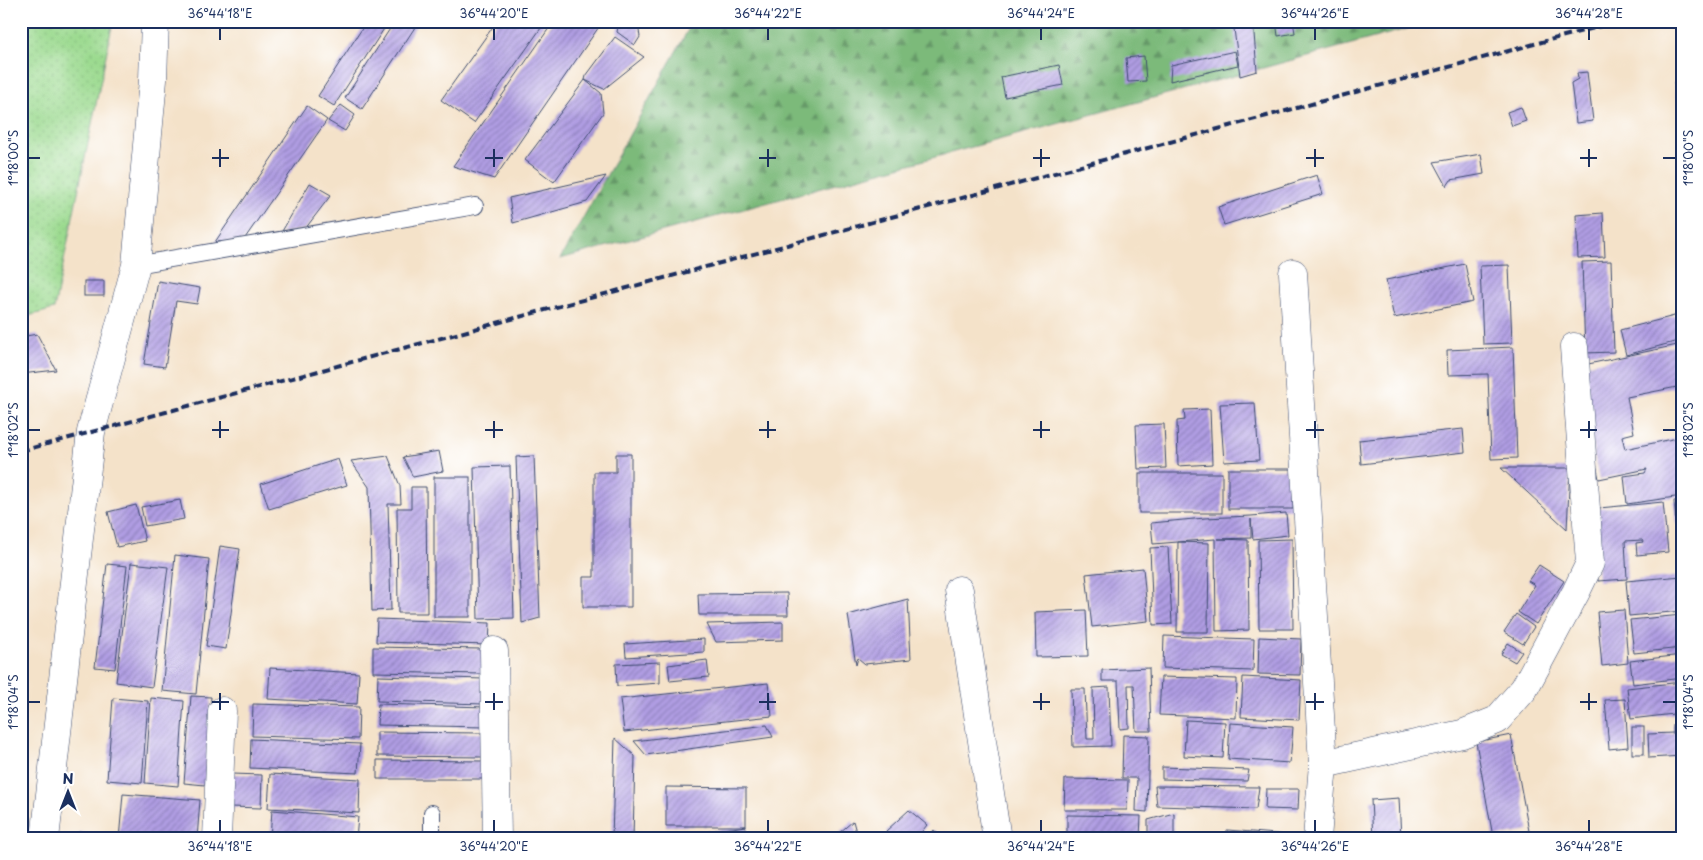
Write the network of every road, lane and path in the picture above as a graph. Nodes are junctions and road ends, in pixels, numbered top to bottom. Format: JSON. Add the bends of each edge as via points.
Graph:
{"nodes":[{"id":1,"x":154,"y":21,"type":"edge"},
{"id":2,"x":475,"y":206,"type":"dead end"},
{"id":3,"x":136,"y":266,"type":"junction"},
{"id":4,"x":1293,"y":273,"type":"dead end"},
{"id":5,"x":1574,"y":347,"type":"dead end"},
{"id":6,"x":959,"y":590,"type":"dead end"},
{"id":7,"x":494,"y":651,"type":"dead end"},
{"id":8,"x":222,"y":711,"type":"dead end"},
{"id":9,"x":1322,"y":764,"type":"junction"},
{"id":10,"x":432,"y":813,"type":"dead end"},
{"id":11,"x":45,"y":839,"type":"edge"},
{"id":12,"x":217,"y":839,"type":"edge"},
{"id":13,"x":432,"y":839,"type":"edge"},
{"id":14,"x":497,"y":839,"type":"edge"},
{"id":15,"x":997,"y":839,"type":"edge"},
{"id":16,"x":1317,"y":839,"type":"edge"}],
"edges":[{"from":1,"to":3,"type":"street","via":[[153,80]]},
{"from":2,"to":3,"type":"lane"},
{"from":3,"to":11,"type":"street","via":[[91,432]]},
{"from":4,"to":9,"type":"street"},
{"from":5,"to":9,"type":"street","via":[[1590,562],[1524,689],[1497,720],[1462,734]]},
{"from":6,"to":15,"type":"street"},
{"from":7,"to":14,"type":"street"},
{"from":8,"to":12,"type":"street"},
{"from":9,"to":16,"type":"street"},
{"from":10,"to":13,"type":"lane"}]}
